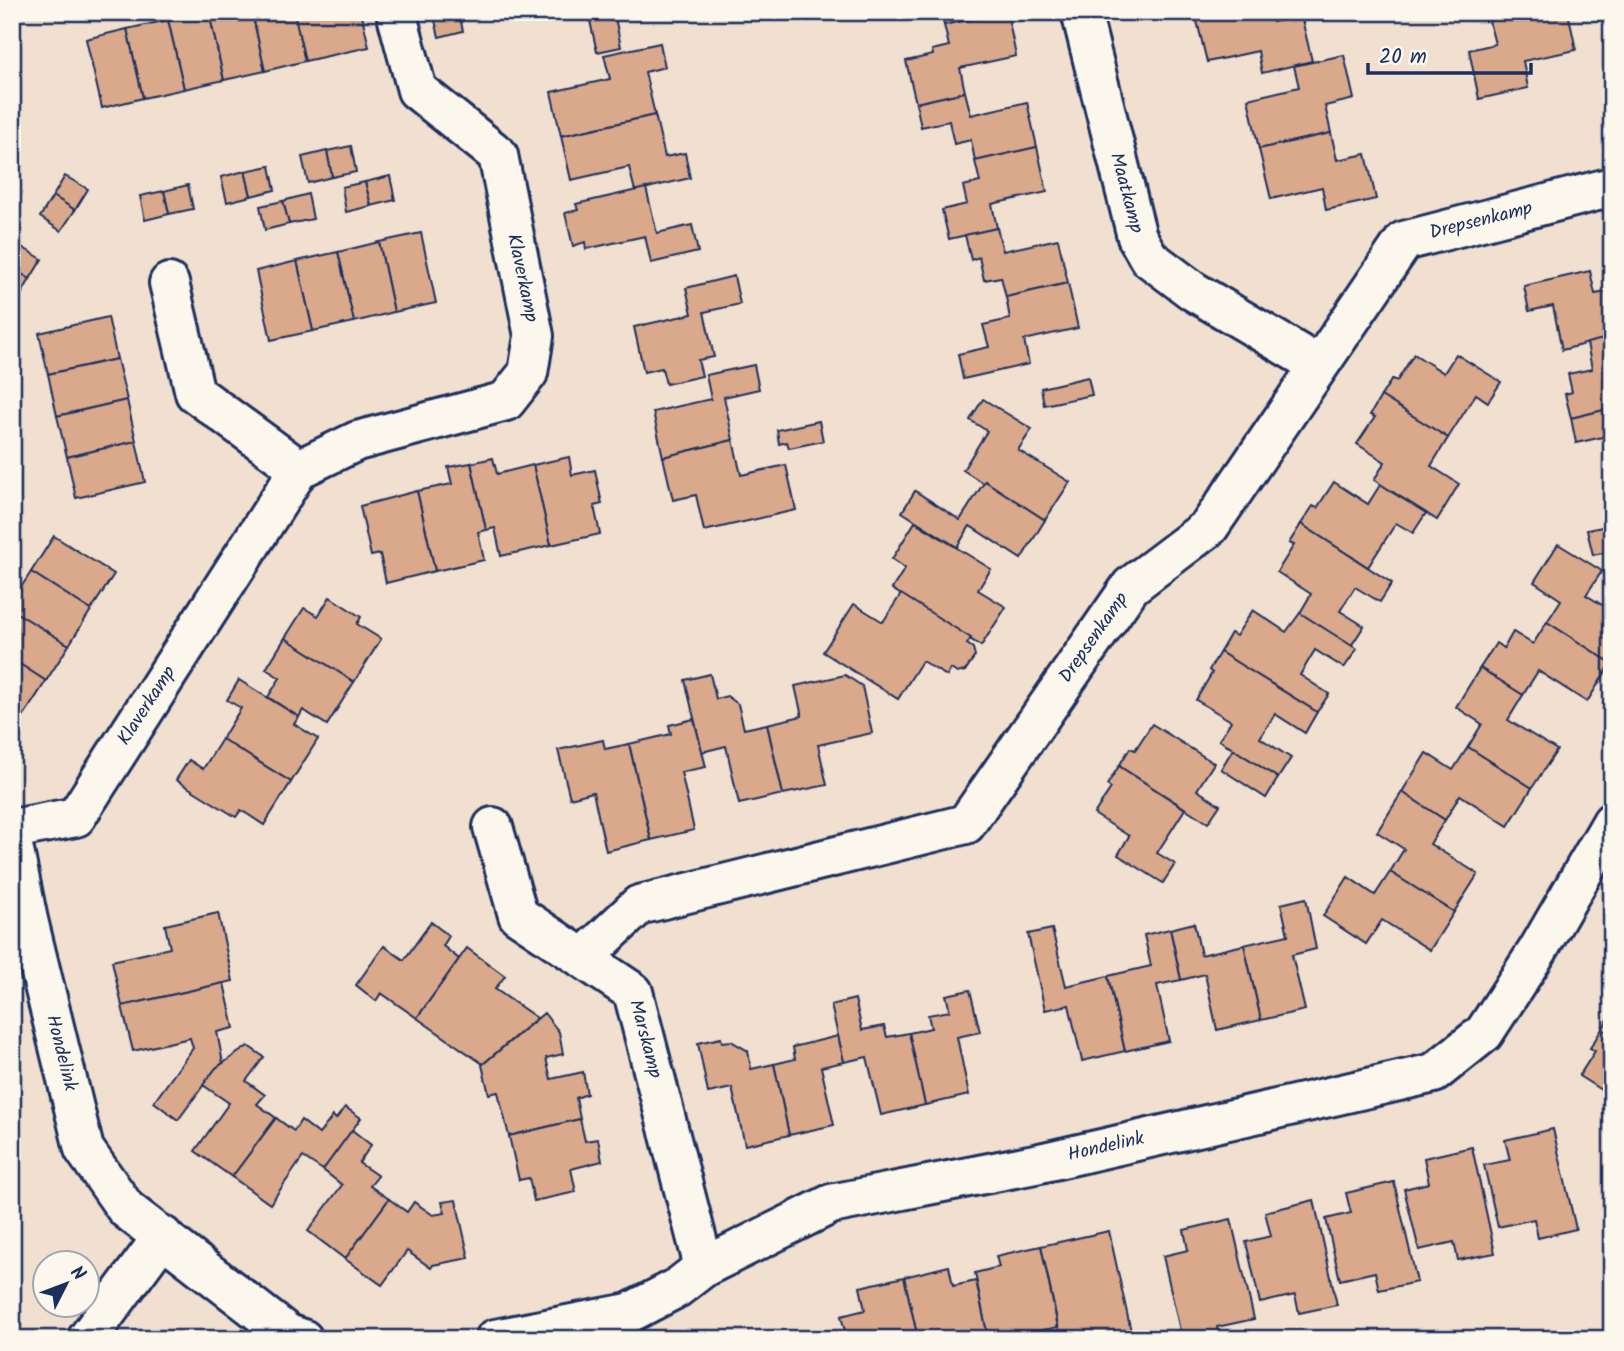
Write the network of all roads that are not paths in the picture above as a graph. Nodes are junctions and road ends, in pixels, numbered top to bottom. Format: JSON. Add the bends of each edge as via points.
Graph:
{"nodes":[{"id":1,"x":396,"y":12,"type":"edge"},
{"id":2,"x":1082,"y":12,"type":"edge"},
{"id":3,"x":1612,"y":187,"type":"edge"},
{"id":4,"x":169,"y":284,"type":"dead end"},
{"id":5,"x":1318,"y":365,"type":"junction"},
{"id":6,"x":299,"y":469,"type":"junction"},
{"id":7,"x":1612,"y":822,"type":"edge"},
{"id":8,"x":493,"y":827,"type":"dead end"},
{"id":9,"x":12,"y":829,"type":"edge"},
{"id":10,"x":12,"y":841,"type":"edge"},
{"id":11,"x":584,"y":957,"type":"junction"},
{"id":12,"x":163,"y":1236,"type":"junction"},
{"id":13,"x":704,"y":1267,"type":"junction"},
{"id":14,"x":87,"y":1339,"type":"edge"},
{"id":15,"x":303,"y":1339,"type":"edge"},
{"id":16,"x":495,"y":1339,"type":"edge"}],
"edges":[{"from":1,"to":6,"type":"street","name":"Klaverkamp","via":[[417,90],[498,155],[534,336],[528,373],[506,401],[357,441]]},
{"from":2,"to":5,"type":"street","name":"Maatkamp","via":[[1137,237],[1149,258],[1193,291]]},
{"from":3,"to":5,"type":"street","name":"Drepsenkamp","via":[[1404,241]]},
{"from":4,"to":6,"type":"street","via":[[195,393]]},
{"from":5,"to":11,"type":"street","name":"Drepsenkamp","via":[[1209,527],[1131,586],[966,824],[639,905]]},
{"from":6,"to":9,"type":"street","name":"Klaverkamp","via":[[76,817]]},
{"from":7,"to":13,"type":"street","name":"Hondelink","via":[[1484,1033],[1434,1073],[1040,1163],[831,1204]]},
{"from":8,"to":11,"type":"street","name":"Marskamp","via":[[518,915]]},
{"from":10,"to":12,"type":"street","name":"Hondelink","via":[[85,1149],[126,1209]]},
{"from":11,"to":13,"type":"street","name":"Marskamp","via":[[633,992]]},
{"from":12,"to":14,"type":"street"},
{"from":12,"to":15,"type":"street","name":"Hondelink","via":[[288,1334]]},
{"from":13,"to":16,"type":"street","name":"Hondelink","via":[[677,1288],[629,1313]]}]}
